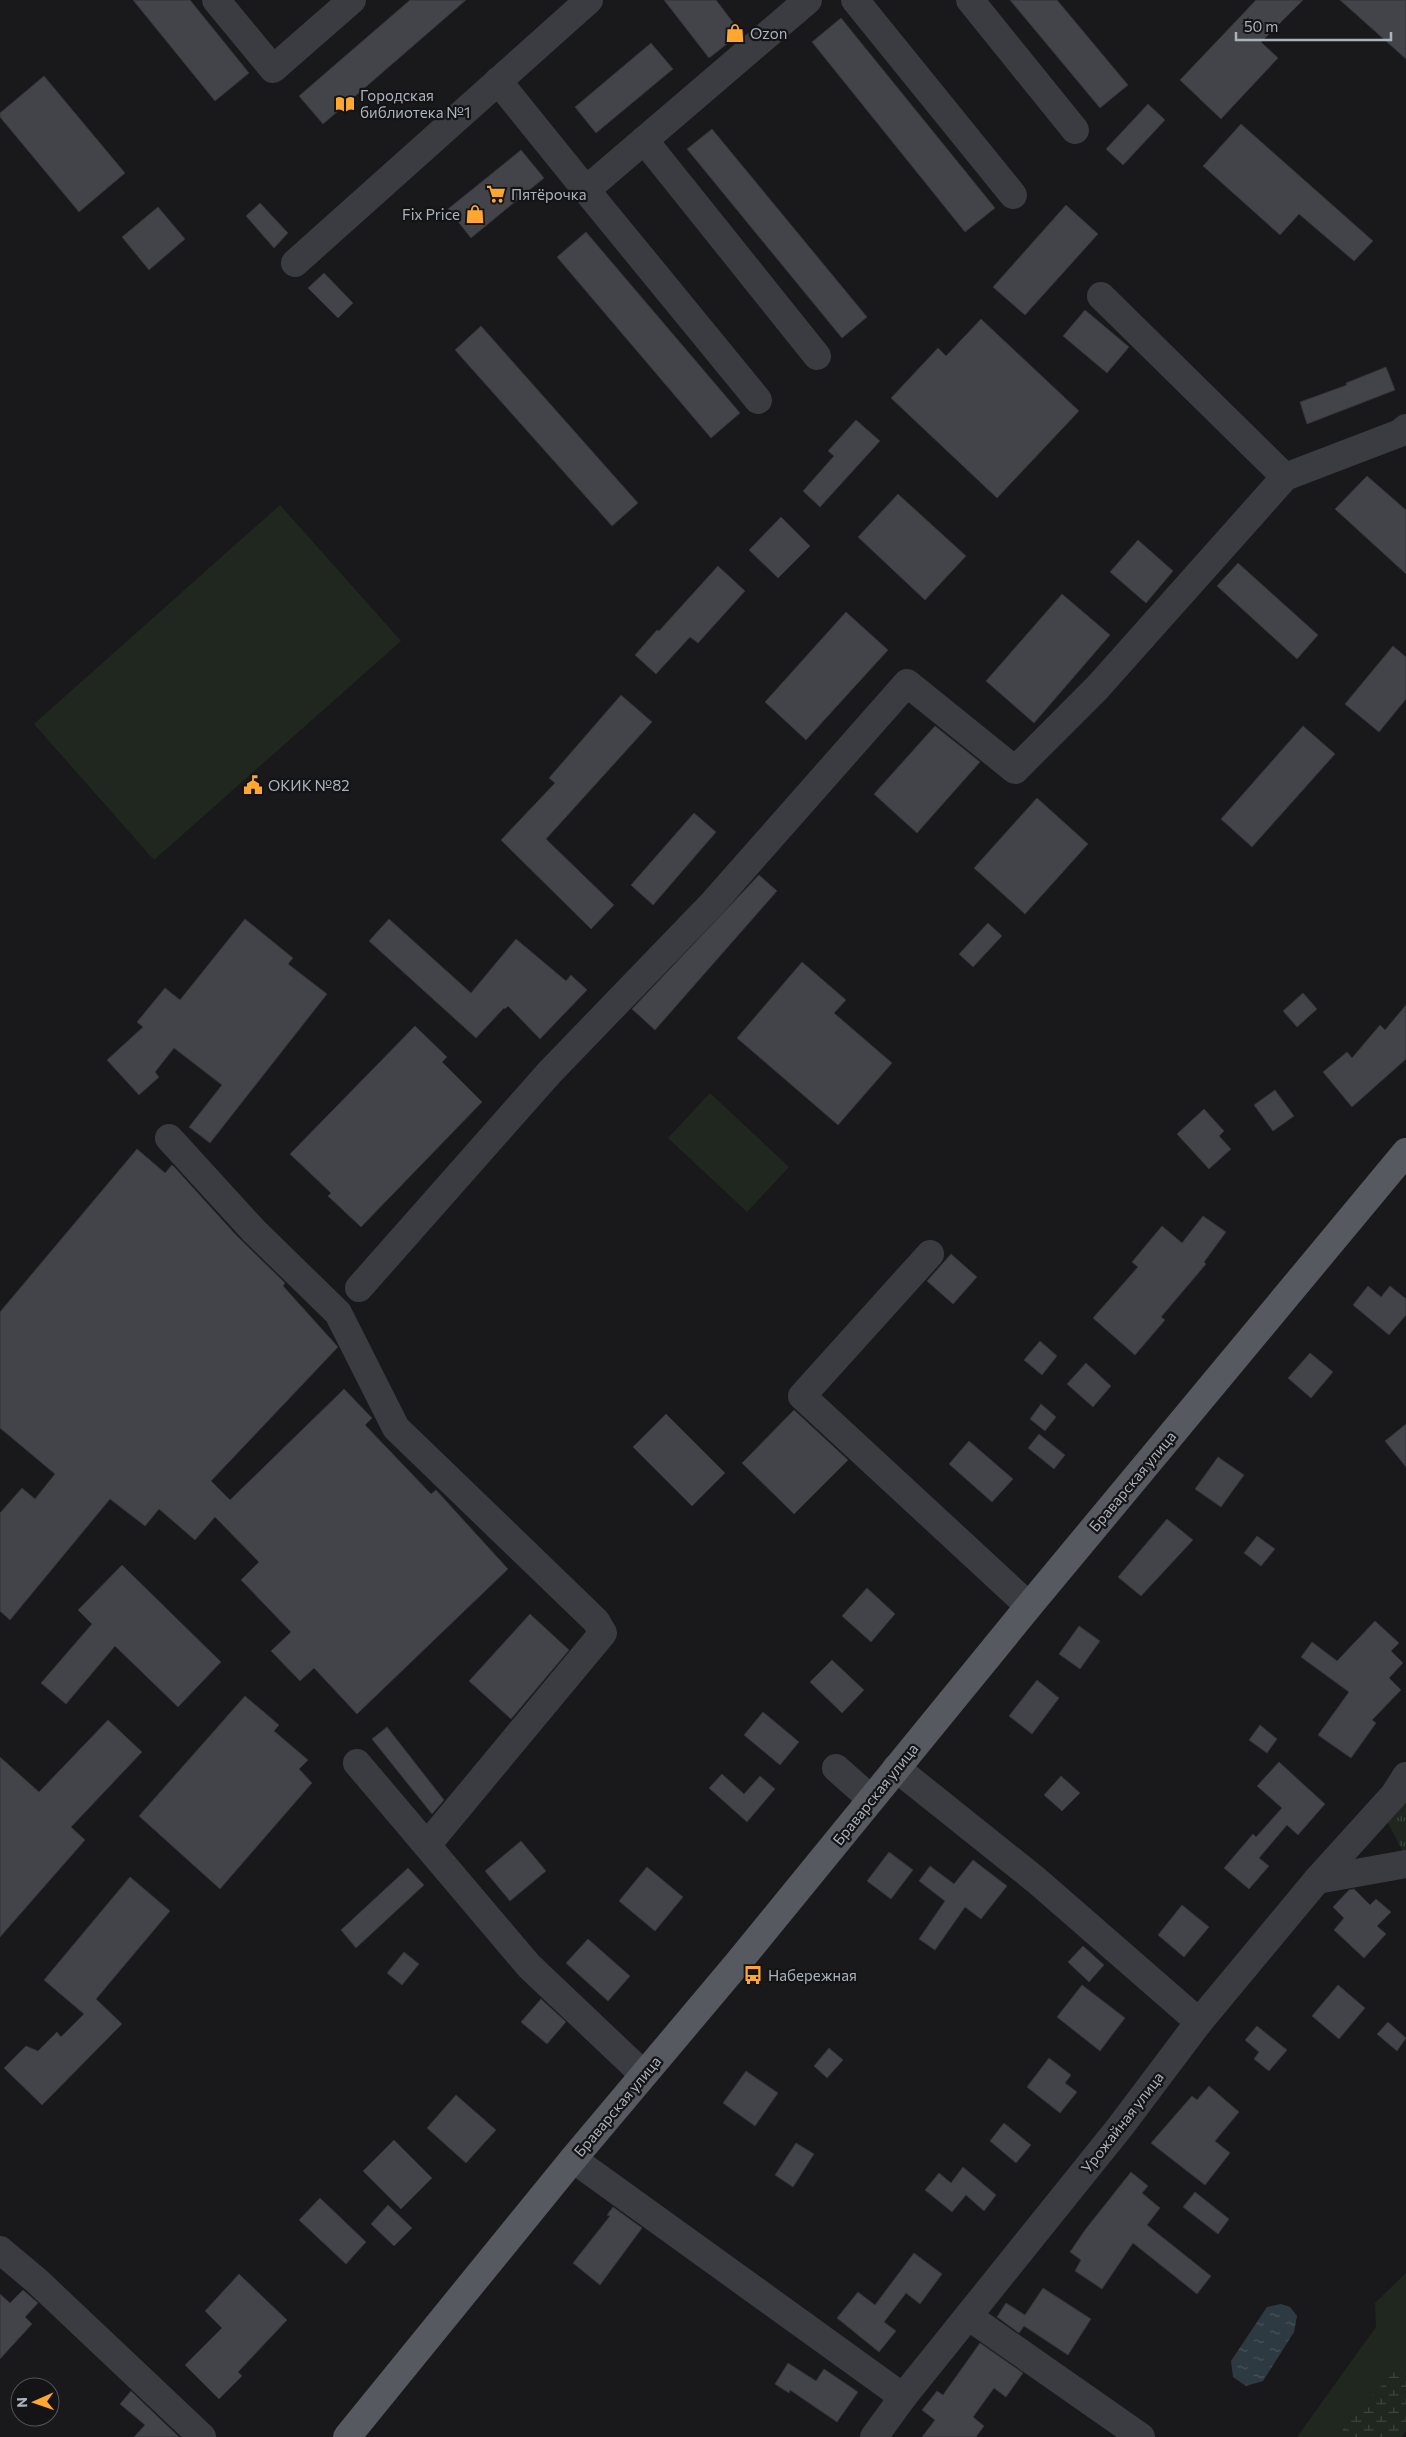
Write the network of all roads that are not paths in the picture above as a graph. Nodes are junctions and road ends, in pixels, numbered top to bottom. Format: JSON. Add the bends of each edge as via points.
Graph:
{"nodes":[{"id":1,"x":216,"y":0,"type":"edge"},
{"id":2,"x":352,"y":0,"type":"edge"},
{"id":3,"x":589,"y":0,"type":"edge"},
{"id":4,"x":808,"y":0,"type":"edge"},
{"id":5,"x":856,"y":0,"type":"edge"},
{"id":6,"x":970,"y":0,"type":"edge"},
{"id":7,"x":498,"y":80,"type":"junction"},
{"id":8,"x":1075,"y":130,"type":"dead end"},
{"id":9,"x":644,"y":140,"type":"junction"},
{"id":10,"x":586,"y":190,"type":"junction"},
{"id":11,"x":1013,"y":195,"type":"dead end"},
{"id":12,"x":295,"y":263,"type":"dead end"},
{"id":13,"x":1101,"y":296,"type":"dead end"},
{"id":14,"x":817,"y":356,"type":"dead end"},
{"id":15,"x":758,"y":400,"type":"dead end"},
{"id":16,"x":1406,"y":428,"type":"edge"},
{"id":17,"x":1285,"y":476,"type":"junction"},
{"id":18,"x":170,"y":1138,"type":"dead end"},
{"id":19,"x":1406,"y":1152,"type":"edge"},
{"id":20,"x":930,"y":1254,"type":"dead end"},
{"id":21,"x":359,"y":1288,"type":"dead end"},
{"id":22,"x":1029,"y":1606,"type":"junction"},
{"id":23,"x":358,"y":1763,"type":"dead end"},
{"id":24,"x":836,"y":1768,"type":"dead end"},
{"id":25,"x":896,"y":1768,"type":"junction"},
{"id":26,"x":1406,"y":1776,"type":"edge"},
{"id":27,"x":872,"y":1799,"type":"junction"},
{"id":28,"x":427,"y":1845,"type":"junction"},
{"id":29,"x":1406,"y":1864,"type":"edge"},
{"id":30,"x":1317,"y":1880,"type":"junction"},
{"id":31,"x":1199,"y":2022,"type":"junction"},
{"id":32,"x":643,"y":2074,"type":"junction"},
{"id":33,"x":573,"y":2158,"type":"junction"},
{"id":34,"x":0,"y":2250,"type":"edge"},
{"id":35,"x":968,"y":2316,"type":"junction"},
{"id":36,"x":903,"y":2397,"type":"junction"},
{"id":37,"x":202,"y":2437,"type":"edge"},
{"id":38,"x":347,"y":2437,"type":"edge"},
{"id":39,"x":874,"y":2437,"type":"edge"},
{"id":40,"x":1141,"y":2437,"type":"edge"}],
"edges":[{"from":1,"to":2,"type":"street","via":[[273,69]]},
{"from":3,"to":7,"type":"street"},
{"from":4,"to":9,"type":"street"},
{"from":5,"to":11,"type":"street"},
{"from":6,"to":8,"type":"street"},
{"from":7,"to":10,"type":"street"},
{"from":7,"to":12,"type":"street"},
{"from":9,"to":10,"type":"street"},
{"from":9,"to":14,"type":"street"},
{"from":10,"to":15,"type":"street"},
{"from":13,"to":17,"type":"street"},
{"from":16,"to":17,"type":"street"},
{"from":17,"to":21,"type":"street","via":[[1097,688],[1015,770],[908,683],[713,903],[549,1072]]},
{"from":18,"to":28,"type":"street","via":[[254,1231],[338,1313],[396,1428],[596,1621],[603,1633]]},
{"from":19,"to":22,"type":"main road","name":"Браварская улица"},
{"from":20,"to":22,"type":"street","via":[[802,1396]]},
{"from":22,"to":25,"type":"main road","name":"Браварская улица"},
{"from":23,"to":28,"type":"street"},
{"from":24,"to":27,"type":"street"},
{"from":25,"to":27,"type":"main road","name":"Браварская улица"},
{"from":25,"to":31,"type":"street","via":[[1036,1880]]},
{"from":26,"to":30,"type":"street","name":"Урожайная улица","via":[[1394,1795]]},
{"from":27,"to":32,"type":"main road","name":"Браварская улица"},
{"from":28,"to":32,"type":"street","via":[[529,1966]]},
{"from":29,"to":30,"type":"street"},
{"from":30,"to":31,"type":"street","name":"Урожайная улица"},
{"from":31,"to":35,"type":"street","name":"Урожайная улица","via":[[1120,2127]]},
{"from":32,"to":33,"type":"main road","name":"Браварская улица"},
{"from":33,"to":36,"type":"street"},
{"from":33,"to":38,"type":"main road","name":"Браварская улица"},
{"from":34,"to":37,"type":"street"},
{"from":35,"to":36,"type":"street","name":"Урожайная улица"},
{"from":35,"to":40,"type":"street"},
{"from":36,"to":39,"type":"street","name":"Урожайная улица"}]}
